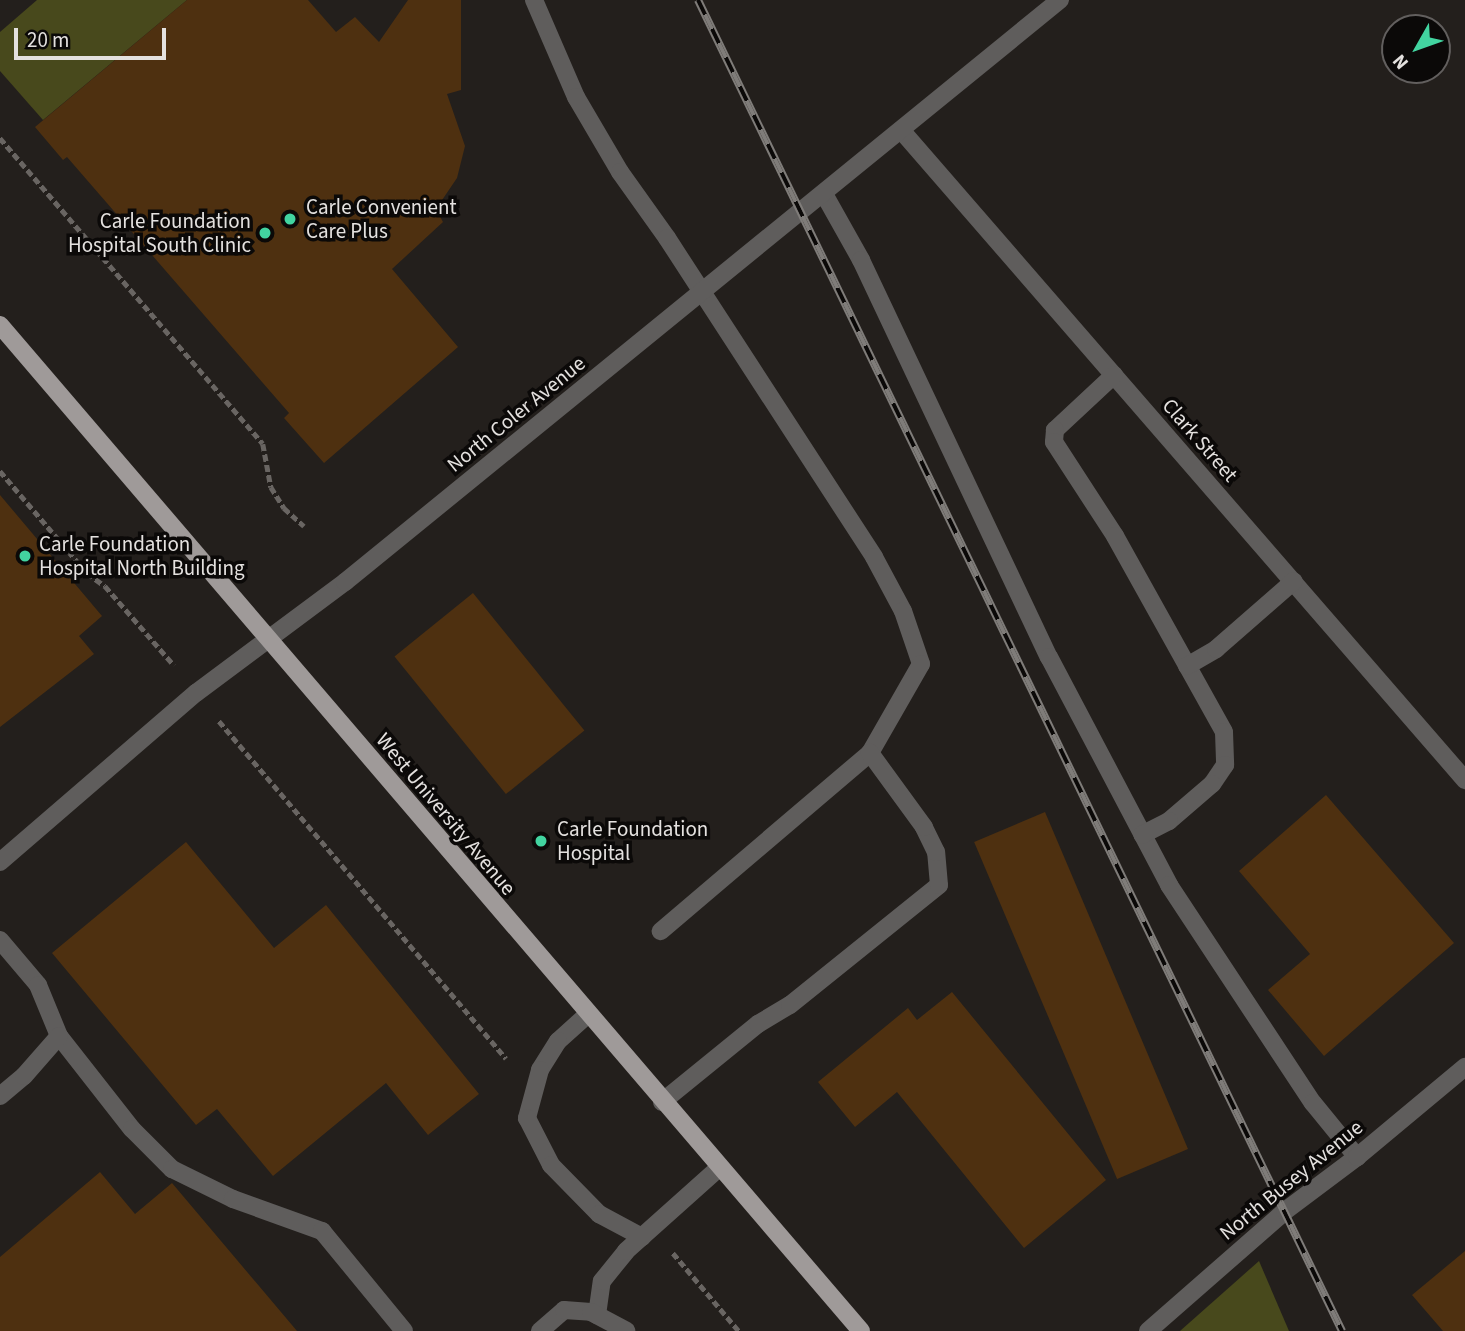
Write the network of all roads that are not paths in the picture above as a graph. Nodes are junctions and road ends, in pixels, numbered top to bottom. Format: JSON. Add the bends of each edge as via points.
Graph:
{"nodes":[{"id":1,"x":534,"y":0,"type":"edge"},
{"id":2,"x":1060,"y":0,"type":"edge"},
{"id":3,"x":901,"y":130,"type":"junction"},
{"id":4,"x":824,"y":194,"type":"junction"},
{"id":5,"x":701,"y":293,"type":"junction"},
{"id":6,"x":0,"y":325,"type":"edge"},
{"id":7,"x":1114,"y":375,"type":"junction"},
{"id":8,"x":1294,"y":581,"type":"junction"},
{"id":9,"x":266,"y":637,"type":"junction"},
{"id":10,"x":1187,"y":666,"type":"junction"},
{"id":11,"x":870,"y":753,"type":"junction"},
{"id":12,"x":1465,"y":780,"type":"edge"},
{"id":13,"x":1142,"y":835,"type":"junction"},
{"id":14,"x":0,"y":862,"type":"edge"},
{"id":15,"x":661,"y":931,"type":"dead end"},
{"id":16,"x":0,"y":940,"type":"edge"},
{"id":17,"x":587,"y":1015,"type":"junction"},
{"id":18,"x":59,"y":1036,"type":"junction"},
{"id":19,"x":1465,"y":1067,"type":"edge"},
{"id":20,"x":0,"y":1096,"type":"edge"},
{"id":21,"x":662,"y":1102,"type":"junction"},
{"id":22,"x":1357,"y":1157,"type":"junction"},
{"id":23,"x":720,"y":1167,"type":"junction"},
{"id":24,"x":647,"y":1232,"type":"junction"},
{"id":25,"x":597,"y":1315,"type":"junction"},
{"id":26,"x":404,"y":1331,"type":"edge"},
{"id":27,"x":540,"y":1331,"type":"edge"},
{"id":28,"x":626,"y":1331,"type":"edge"},
{"id":29,"x":861,"y":1331,"type":"edge"},
{"id":30,"x":1148,"y":1331,"type":"edge"}],
"edges":[{"from":1,"to":5,"type":"street","via":[[576,97]]},
{"from":2,"to":3,"type":"street","name":"North Coler Avenue"},
{"from":3,"to":4,"type":"street","name":"North Coler Avenue"},
{"from":3,"to":7,"type":"street","name":"Clark Street"},
{"from":4,"to":5,"type":"street","name":"North Coler Avenue"},
{"from":4,"to":13,"type":"street","via":[[861,260],[1049,657]]},
{"from":5,"to":9,"type":"street","name":"North Coler Avenue","via":[[345,582]]},
{"from":5,"to":11,"type":"street","via":[[874,557],[903,611],[921,664]]},
{"from":6,"to":9,"type":"main road","name":"West University Avenue"},
{"from":7,"to":8,"type":"street","name":"Clark Street"},
{"from":7,"to":10,"type":"street","via":[[1055,430],[1054,442],[1115,536]]},
{"from":8,"to":10,"type":"street","via":[[1216,649]]},
{"from":8,"to":12,"type":"street","name":"Clark Street"},
{"from":9,"to":14,"type":"street","name":"North Coler Avenue"},
{"from":9,"to":17,"type":"main road","name":"West University Avenue"},
{"from":10,"to":13,"type":"street","via":[[1224,732],[1225,765],[1212,784],[1169,821]]},
{"from":11,"to":15,"type":"street"},
{"from":11,"to":21,"type":"street","via":[[924,827],[936,852],[939,885]]},
{"from":13,"to":22,"type":"street","via":[[1169,886],[1313,1103]]},
{"from":16,"to":18,"type":"street","via":[[38,985]]},
{"from":17,"to":21,"type":"main road","name":"West University Avenue"},
{"from":17,"to":24,"type":"street","via":[[558,1041],[540,1070],[527,1118],[551,1165],[599,1214]]},
{"from":18,"to":20,"type":"street"},
{"from":18,"to":26,"type":"street","via":[[132,1129],[172,1170],[233,1199],[322,1231]]},
{"from":19,"to":22,"type":"street","name":"North Busey Avenue"},
{"from":21,"to":23,"type":"main road","name":"West University Avenue"},
{"from":22,"to":30,"type":"street","name":"North Busey Avenue","via":[[1284,1211]]},
{"from":23,"to":24,"type":"street"},
{"from":23,"to":29,"type":"main road","name":"West University Avenue"},
{"from":24,"to":25,"type":"street","via":[[602,1281]]},
{"from":25,"to":27,"type":"street","via":[[564,1310]]},
{"from":25,"to":28,"type":"street"}]}
